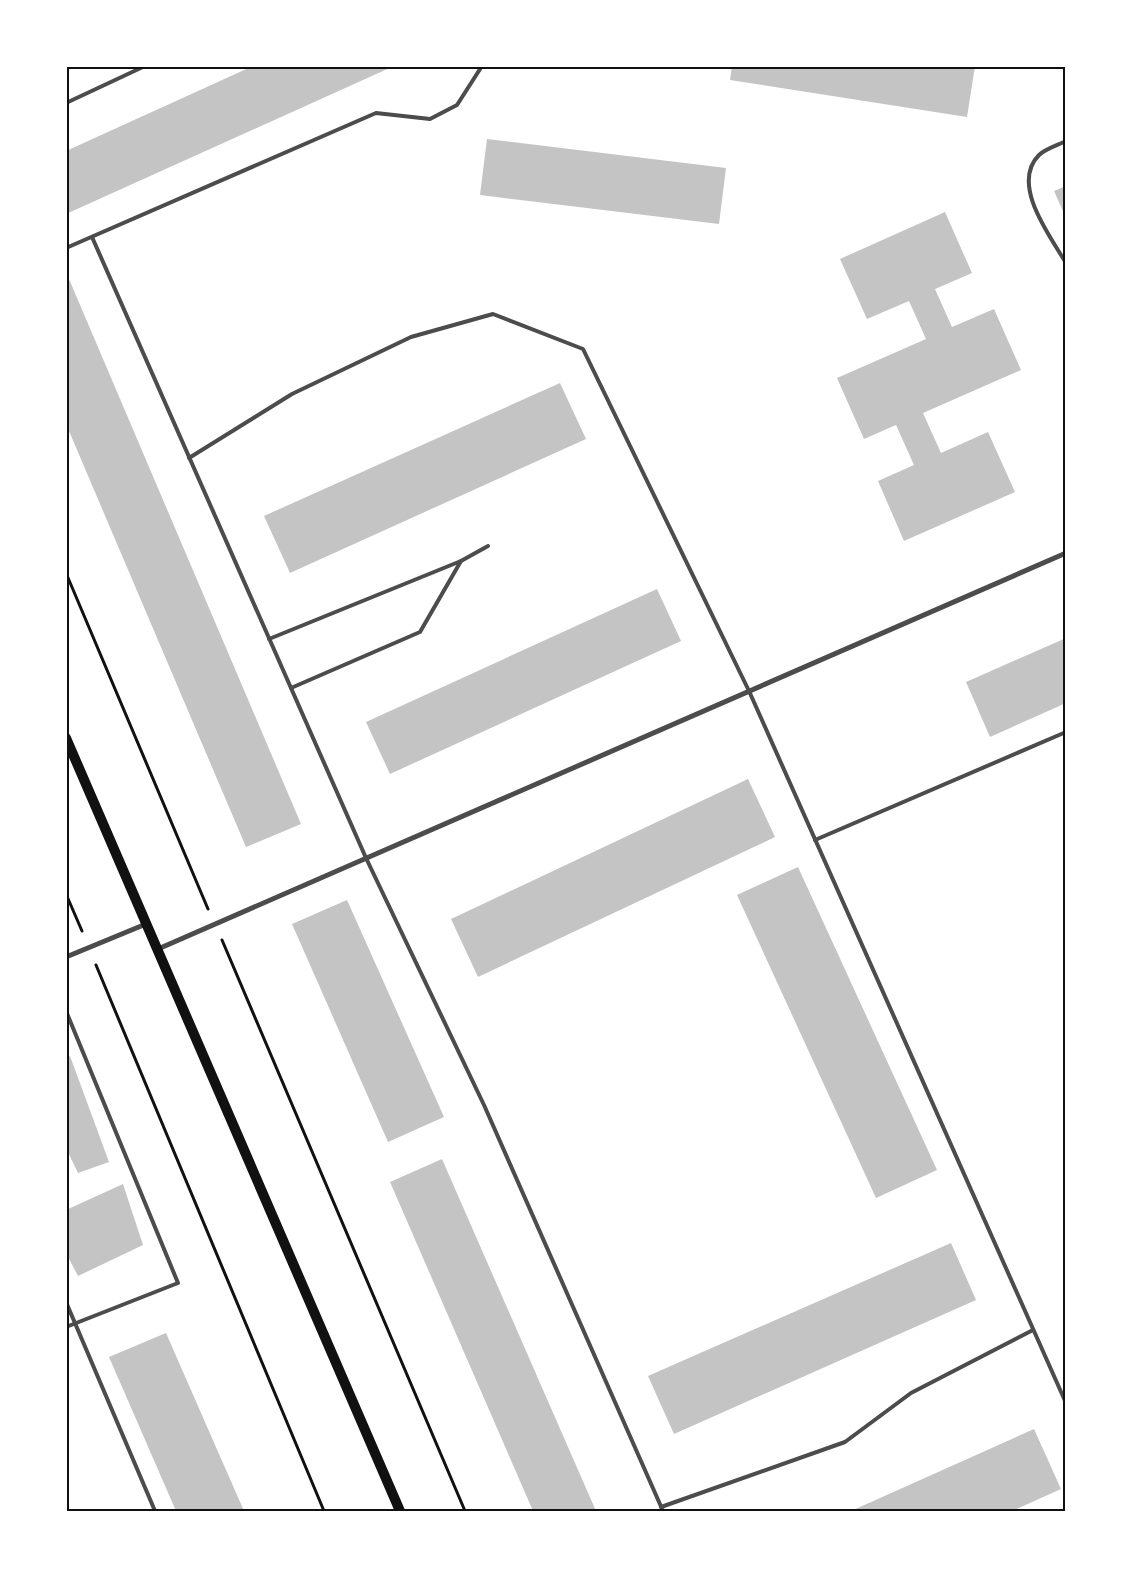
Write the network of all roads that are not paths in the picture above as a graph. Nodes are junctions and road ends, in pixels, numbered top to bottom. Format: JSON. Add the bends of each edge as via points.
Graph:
{"nodes":[{"id":1,"x":145,"y":66,"type":"edge"},
{"id":2,"x":482,"y":66,"type":"edge"},
{"id":3,"x":66,"y":103,"type":"edge"},
{"id":4,"x":1066,"y":141,"type":"edge"},
{"id":5,"x":92,"y":236,"type":"junction"},
{"id":6,"x":66,"y":248,"type":"edge"},
{"id":7,"x":1066,"y":263,"type":"edge"},
{"id":8,"x":189,"y":458,"type":"junction"},
{"id":9,"x":488,"y":546,"type":"dead end"},
{"id":10,"x":1066,"y":553,"type":"edge"},
{"id":11,"x":461,"y":561,"type":"junction"},
{"id":12,"x":269,"y":639,"type":"junction"},
{"id":13,"x":291,"y":688,"type":"junction"},
{"id":14,"x":749,"y":691,"type":"junction"},
{"id":15,"x":1066,"y":732,"type":"edge"},
{"id":16,"x":66,"y":738,"type":"edge"},
{"id":17,"x":815,"y":840,"type":"junction"},
{"id":18,"x":366,"y":858,"type":"junction"},
{"id":19,"x":146,"y":924,"type":"junction"},
{"id":20,"x":158,"y":949,"type":"junction"},
{"id":21,"x":66,"y":957,"type":"edge"},
{"id":22,"x":66,"y":1012,"type":"edge"},
{"id":23,"x":66,"y":1302,"type":"edge"},
{"id":24,"x":75,"y":1324,"type":"junction"},
{"id":25,"x":66,"y":1327,"type":"edge"},
{"id":26,"x":1033,"y":1330,"type":"junction"},
{"id":27,"x":1066,"y":1403,"type":"edge"},
{"id":28,"x":662,"y":1509,"type":"edge"},
{"id":29,"x":155,"y":1511,"type":"edge"},
{"id":30,"x":400,"y":1511,"type":"edge"}],
"edges":[{"from":1,"to":3,"type":"lane"},
{"from":2,"to":5,"type":"lane","via":[[458,105],[430,119],[376,113]]},
{"from":4,"to":7,"type":"lane","via":[[1039,155],[1028,173],[1031,201]]},
{"from":5,"to":6,"type":"lane"},
{"from":5,"to":8,"type":"lane"},
{"from":8,"to":12,"type":"lane"},
{"from":8,"to":14,"type":"lane","via":[[292,394],[411,337],[493,314],[583,349]]},
{"from":9,"to":11,"type":"lane"},
{"from":10,"to":14,"type":"street"},
{"from":11,"to":12,"type":"lane"},
{"from":11,"to":13,"type":"lane","via":[[420,632]]},
{"from":12,"to":13,"type":"lane"},
{"from":13,"to":18,"type":"lane"},
{"from":14,"to":17,"type":"lane"},
{"from":14,"to":18,"type":"street"},
{"from":15,"to":17,"type":"lane"},
{"from":16,"to":19,"type":"main road"},
{"from":17,"to":26,"type":"lane"},
{"from":18,"to":20,"type":"street"},
{"from":18,"to":28,"type":"lane","via":[[484,1105]]},
{"from":19,"to":20,"type":"main road"},
{"from":19,"to":21,"type":"street"},
{"from":20,"to":30,"type":"main road"},
{"from":22,"to":24,"type":"lane","via":[[178,1283]]},
{"from":23,"to":24,"type":"lane"},
{"from":24,"to":25,"type":"lane"},
{"from":24,"to":29,"type":"lane"},
{"from":26,"to":27,"type":"lane"},
{"from":26,"to":28,"type":"lane","via":[[911,1393],[845,1442]]}]}
